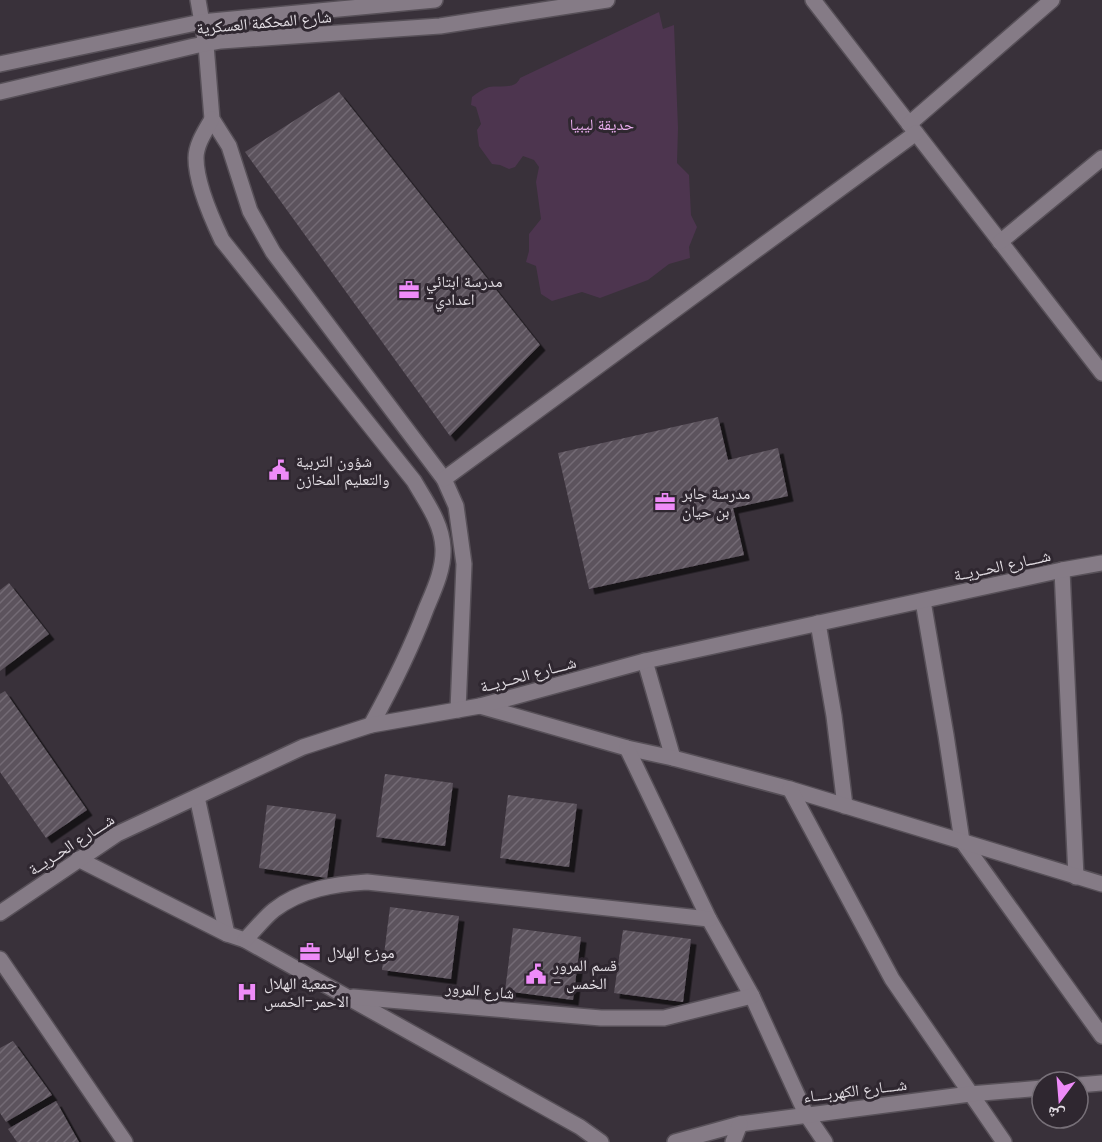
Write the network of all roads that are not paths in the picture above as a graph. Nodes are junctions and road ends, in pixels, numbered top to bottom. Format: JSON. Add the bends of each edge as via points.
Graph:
{"nodes":[{"id":1,"x":198,"y":0,"type":"edge"},
{"id":2,"x":435,"y":0,"type":"edge"},
{"id":3,"x":607,"y":0,"type":"edge"},
{"id":4,"x":813,"y":0,"type":"edge"},
{"id":5,"x":1053,"y":0,"type":"edge"},
{"id":6,"x":201,"y":22,"type":"junction"},
{"id":7,"x":206,"y":45,"type":"junction"},
{"id":8,"x":0,"y":64,"type":"edge"},
{"id":9,"x":0,"y":70,"type":"edge"},
{"id":10,"x":2,"y":91,"type":"edge"},
{"id":11,"x":212,"y":118,"type":"junction"},
{"id":12,"x":913,"y":129,"type":"junction"},
{"id":13,"x":1102,"y":158,"type":"edge"},
{"id":14,"x":1000,"y":242,"type":"junction"},
{"id":15,"x":1102,"y":373,"type":"edge"},
{"id":16,"x":444,"y":479,"type":"junction"},
{"id":17,"x":1102,"y":563,"type":"edge"},
{"id":18,"x":1062,"y":570,"type":"junction"},
{"id":19,"x":922,"y":601,"type":"junction"},
{"id":20,"x":818,"y":623,"type":"junction"},
{"id":21,"x":645,"y":661,"type":"junction"},
{"id":22,"x":480,"y":706,"type":"junction"},
{"id":23,"x":458,"y":710,"type":"junction"},
{"id":24,"x":371,"y":725,"type":"junction"},
{"id":25,"x":627,"y":748,"type":"junction"},
{"id":26,"x":672,"y":758,"type":"junction"},
{"id":27,"x":790,"y":789,"type":"junction"},
{"id":28,"x":197,"y":797,"type":"junction"},
{"id":29,"x":845,"y":806,"type":"junction"},
{"id":30,"x":962,"y":841,"type":"junction"},
{"id":31,"x":78,"y":859,"type":"junction"},
{"id":32,"x":1076,"y":877,"type":"junction"},
{"id":33,"x":1102,"y":884,"type":"edge"},
{"id":34,"x":0,"y":913,"type":"edge"},
{"id":35,"x":709,"y":919,"type":"junction"},
{"id":36,"x":228,"y":933,"type":"junction"},
{"id":37,"x":245,"y":940,"type":"junction"},
{"id":38,"x":0,"y":959,"type":"edge"},
{"id":39,"x":752,"y":996,"type":"junction"},
{"id":40,"x":347,"y":997,"type":"junction"},
{"id":41,"x":1102,"y":1036,"type":"edge"},
{"id":42,"x":1030,"y":1089,"type":"edge"},
{"id":43,"x":970,"y":1094,"type":"junction"},
{"id":44,"x":806,"y":1114,"type":"junction"},
{"id":45,"x":740,"y":1124,"type":"junction"},
{"id":46,"x":125,"y":1142,"type":"edge"},
{"id":47,"x":601,"y":1142,"type":"edge"},
{"id":48,"x":675,"y":1142,"type":"edge"},
{"id":49,"x":733,"y":1142,"type":"edge"},
{"id":50,"x":825,"y":1142,"type":"edge"},
{"id":51,"x":1004,"y":1142,"type":"edge"}],
"edges":[{"from":1,"to":6,"type":"street"},
{"from":2,"to":6,"type":"street"},
{"from":3,"to":7,"type":"street","name":"شارع المحكمة العسكرية","via":[[440,26]]},
{"from":4,"to":12,"type":"street"},
{"from":5,"to":12,"type":"street"},
{"from":6,"to":7,"type":"street"},
{"from":6,"to":8,"type":"street"},
{"from":7,"to":10,"type":"street","name":"شارع المحكمة العسكرية"},
{"from":7,"to":11,"type":"street"},
{"from":9,"to":10,"type":"street"},
{"from":11,"to":16,"type":"street","via":[[229,146],[250,211],[273,252]]},
{"from":11,"to":24,"type":"street","via":[[196,157],[203,192],[222,240],[414,481],[436,518],[443,546],[438,580],[409,654]]},
{"from":12,"to":14,"type":"street"},
{"from":12,"to":16,"type":"street"},
{"from":13,"to":14,"type":"street"},
{"from":14,"to":15,"type":"street"},
{"from":16,"to":23,"type":"street","via":[[456,506],[464,564]]},
{"from":17,"to":18,"type":"street","name":"شــــارع الحــريــة"},
{"from":18,"to":19,"type":"street","name":"شــــارع الحــريــة"},
{"from":18,"to":32,"type":"street"},
{"from":19,"to":20,"type":"street","name":"شــــارع الحــريــة"},
{"from":19,"to":30,"type":"street"},
{"from":20,"to":21,"type":"street","name":"شــــارع الحــريــة"},
{"from":20,"to":29,"type":"street"},
{"from":21,"to":22,"type":"street","name":"شــــارع الحــريــة"},
{"from":21,"to":26,"type":"street"},
{"from":22,"to":23,"type":"street","name":"شــــارع الحــريــة"},
{"from":22,"to":25,"type":"street"},
{"from":23,"to":24,"type":"street","name":"شــــارع الحــريــة"},
{"from":24,"to":28,"type":"street","name":"شــــارع الحــريــة","via":[[303,747]]},
{"from":25,"to":26,"type":"street"},
{"from":25,"to":35,"type":"street"},
{"from":26,"to":27,"type":"street"},
{"from":27,"to":29,"type":"street"},
{"from":27,"to":43,"type":"street","via":[[892,979]]},
{"from":28,"to":31,"type":"street","name":"شــــارع الحــريــة","via":[[117,834]]},
{"from":28,"to":36,"type":"street"},
{"from":29,"to":30,"type":"street"},
{"from":30,"to":32,"type":"street"},
{"from":30,"to":41,"type":"street"},
{"from":31,"to":34,"type":"street","name":"شــــارع الحــريــة"},
{"from":31,"to":36,"type":"street","name":"شارع المرور"},
{"from":32,"to":33,"type":"street"},
{"from":35,"to":37,"type":"street","via":[[367,882],[336,884],[305,893],[274,909]]},
{"from":35,"to":39,"type":"street"},
{"from":36,"to":37,"type":"street","name":"شارع المرور"},
{"from":37,"to":40,"type":"street","name":"شارع المرور"},
{"from":38,"to":46,"type":"street"},
{"from":39,"to":40,"type":"street","name":"شارع المرور","via":[[664,1018],[640,1019]]},
{"from":39,"to":44,"type":"street"},
{"from":40,"to":47,"type":"street","name":"شارع المرور"},
{"from":42,"to":43,"type":"street","name":"شــــارع الكهربــــاء"},
{"from":43,"to":44,"type":"street","name":"شــــارع الكهربــــاء"},
{"from":43,"to":51,"type":"street"},
{"from":44,"to":45,"type":"street","name":"شــــارع الكهربــــاء"},
{"from":44,"to":50,"type":"street"},
{"from":45,"to":48,"type":"street","name":"شــــارع الكهربــــاء"},
{"from":45,"to":49,"type":"street"}]}
